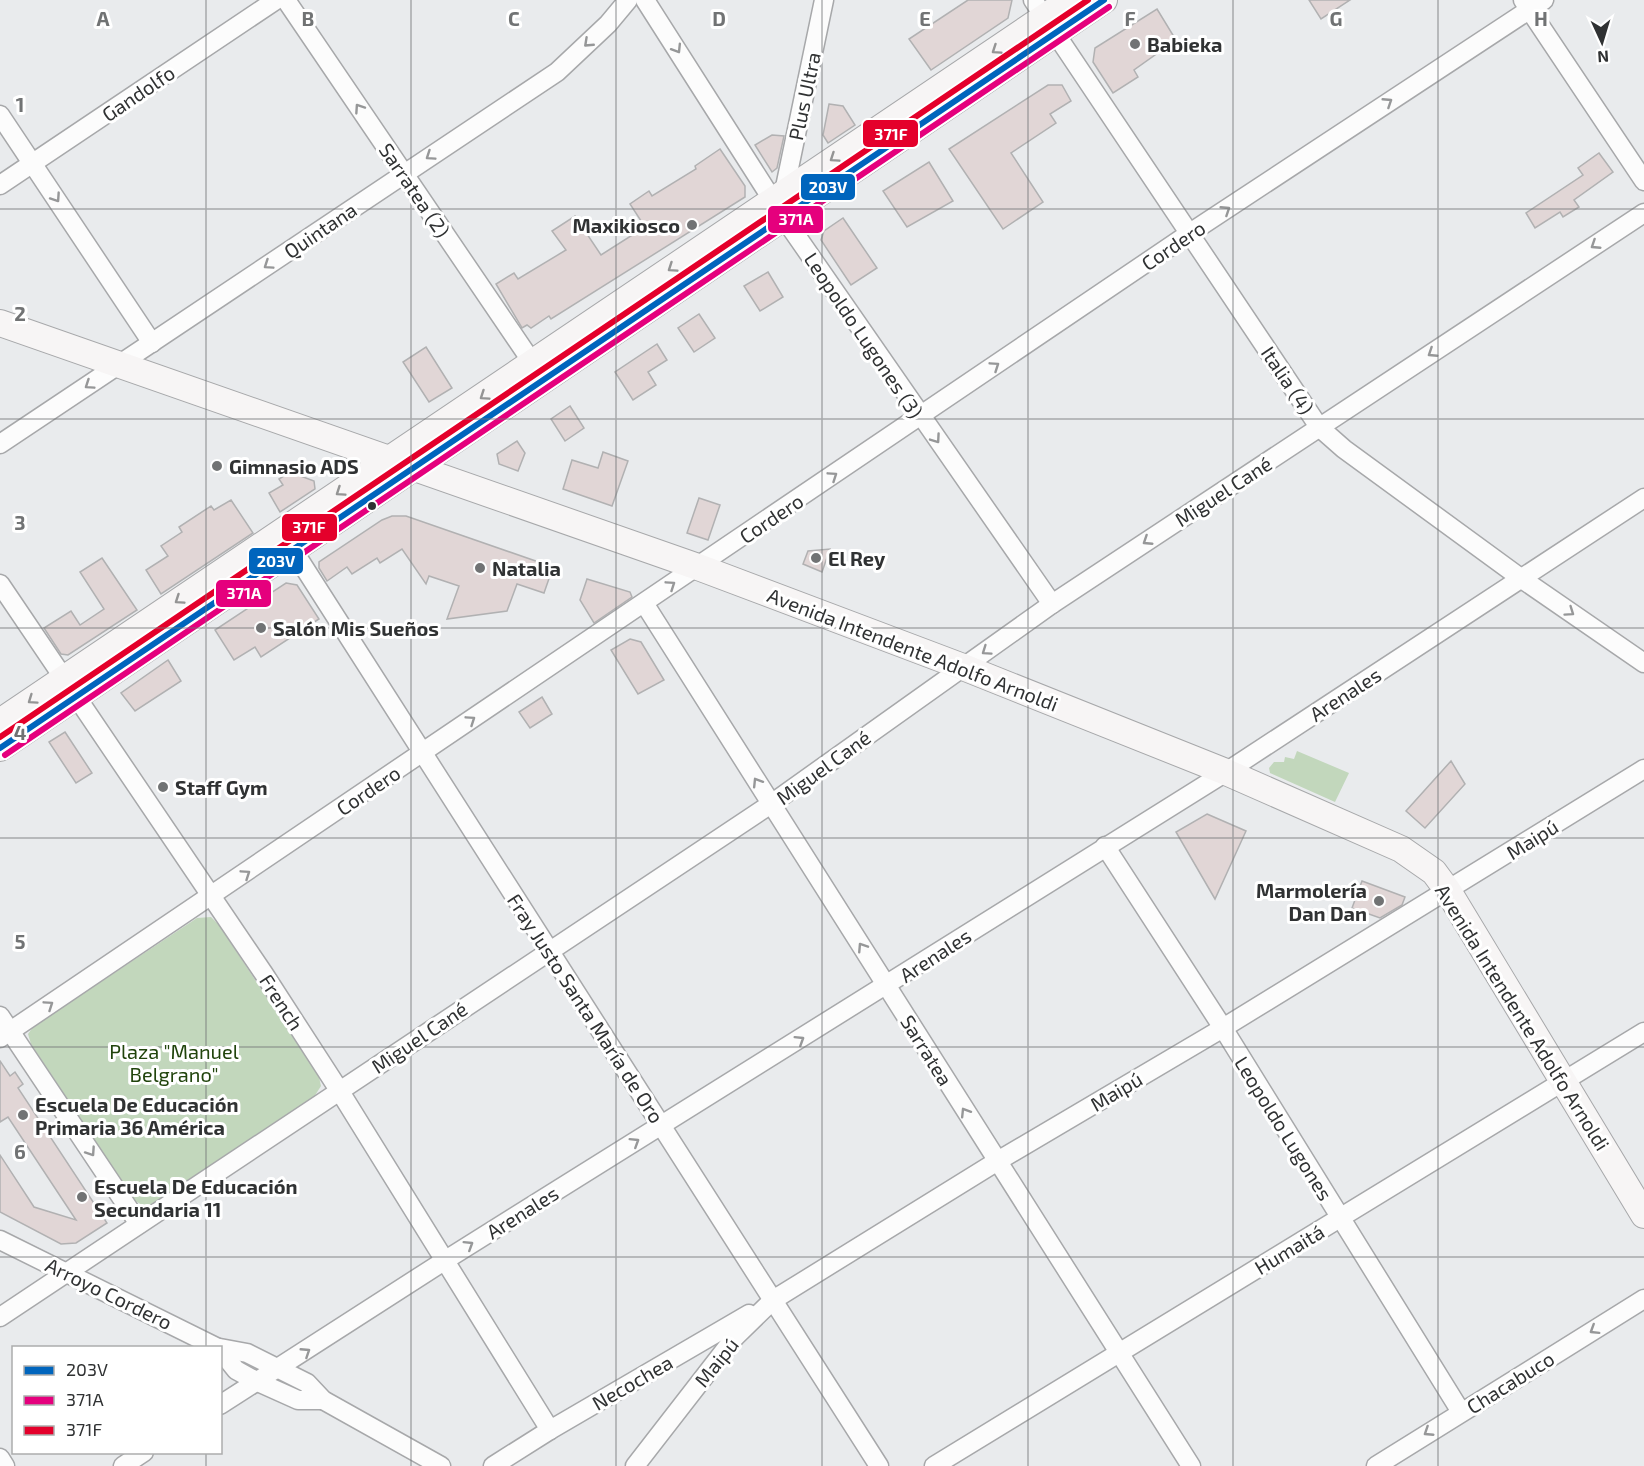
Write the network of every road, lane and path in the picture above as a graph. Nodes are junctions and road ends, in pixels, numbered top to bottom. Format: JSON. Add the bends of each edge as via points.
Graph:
{"nodes":[{"id":1,"x":276,"y":0,"type":"edge"},
{"id":2,"x":286,"y":0,"type":"edge"},
{"id":3,"x":628,"y":0,"type":"edge"},
{"id":4,"x":645,"y":0,"type":"edge"},
{"id":5,"x":824,"y":0,"type":"edge"},
{"id":6,"x":1070,"y":0,"type":"edge"},
{"id":7,"x":1104,"y":0,"type":"edge"},
{"id":8,"x":1532,"y":3,"type":"edge"},
{"id":9,"x":1044,"y":16,"type":"edge"},
{"id":10,"x":0,"y":115,"type":"edge"},
{"id":11,"x":33,"y":163,"type":"junction"},
{"id":12,"x":404,"y":174,"type":"junction"},
{"id":13,"x":1644,"y":181,"type":"edge"},
{"id":14,"x":0,"y":185,"type":"edge"},
{"id":15,"x":780,"y":203,"type":"junction"},
{"id":16,"x":1644,"y":213,"type":"edge"},
{"id":17,"x":1190,"y":233,"type":"junction"},
{"id":18,"x":0,"y":323,"type":"edge"},
{"id":19,"x":152,"y":342,"type":"junction"},
{"id":20,"x":119,"y":364,"type":"junction"},
{"id":21,"x":538,"y":372,"type":"junction"},
{"id":22,"x":921,"y":417,"type":"junction"},
{"id":23,"x":1320,"y":427,"type":"junction"},
{"id":24,"x":0,"y":444,"type":"edge"},
{"id":25,"x":389,"y":459,"type":"junction"},
{"id":26,"x":414,"y":468,"type":"junction"},
{"id":27,"x":1644,"y":498,"type":"edge"},
{"id":28,"x":293,"y":550,"type":"junction"},
{"id":29,"x":698,"y":567,"type":"junction"},
{"id":30,"x":1522,"y":579,"type":"junction"},
{"id":31,"x":0,"y":584,"type":"edge"},
{"id":32,"x":644,"y":603,"type":"junction"},
{"id":33,"x":1052,"y":604,"type":"junction"},
{"id":34,"x":1644,"y":663,"type":"edge"},
{"id":35,"x":963,"y":667,"type":"junction"},
{"id":36,"x":70,"y":687,"type":"junction"},
{"id":37,"x":0,"y":722,"type":"edge"},
{"id":38,"x":0,"y":748,"type":"edge"},
{"id":39,"x":422,"y":753,"type":"junction"},
{"id":40,"x":1644,"y":769,"type":"edge"},
{"id":41,"x":1226,"y":772,"type":"junction"},
{"id":42,"x":771,"y":804,"type":"junction"},
{"id":43,"x":1105,"y":846,"type":"junction"},
{"id":44,"x":1448,"y":891,"type":"junction"},
{"id":45,"x":212,"y":896,"type":"junction"},
{"id":46,"x":549,"y":951,"type":"junction"},
{"id":47,"x":887,"y":986,"type":"junction"},
{"id":48,"x":3,"y":1028,"type":"edge"},
{"id":49,"x":1222,"y":1028,"type":"junction"},
{"id":50,"x":1644,"y":1032,"type":"edge"},
{"id":51,"x":1565,"y":1082,"type":"junction"},
{"id":52,"x":339,"y":1090,"type":"junction"},
{"id":53,"x":662,"y":1125,"type":"junction"},
{"id":54,"x":996,"y":1162,"type":"junction"},
{"id":55,"x":1644,"y":1215,"type":"edge"},
{"id":56,"x":1339,"y":1218,"type":"junction"},
{"id":57,"x":139,"y":1224,"type":"junction"},
{"id":58,"x":0,"y":1240,"type":"edge"},
{"id":59,"x":444,"y":1261,"type":"junction"},
{"id":60,"x":68,"y":1272,"type":"junction"},
{"id":61,"x":1644,"y":1299,"type":"edge"},
{"id":62,"x":773,"y":1300,"type":"junction"},
{"id":63,"x":0,"y":1317,"type":"edge"},
{"id":64,"x":214,"y":1346,"type":"edge"},
{"id":65,"x":222,"y":1349,"type":"edge"},
{"id":66,"x":222,"y":1352,"type":"edge"},
{"id":67,"x":1120,"y":1352,"type":"junction"},
{"id":68,"x":280,"y":1368,"type":"junction"},
{"id":69,"x":258,"y":1382,"type":"junction"},
{"id":70,"x":323,"y":1400,"type":"junction"},
{"id":71,"x":222,"y":1404,"type":"edge"},
{"id":72,"x":1461,"y":1412,"type":"junction"},
{"id":73,"x":550,"y":1430,"type":"junction"},
{"id":74,"x":141,"y":1454,"type":"edge"},
{"id":75,"x":0,"y":1458,"type":"edge"},
{"id":76,"x":5,"y":1466,"type":"edge"},
{"id":77,"x":123,"y":1466,"type":"edge"},
{"id":78,"x":441,"y":1466,"type":"edge"},
{"id":79,"x":493,"y":1466,"type":"edge"},
{"id":80,"x":635,"y":1466,"type":"edge"},
{"id":81,"x":879,"y":1466,"type":"edge"},
{"id":82,"x":934,"y":1466,"type":"edge"},
{"id":83,"x":1191,"y":1466,"type":"edge"},
{"id":84,"x":1376,"y":1466,"type":"edge"}],
"edges":[{"from":1,"to":11,"type":"street","name":"Gandolfo"},
{"from":12,"to":2,"type":"street","name":"Sarratea (2)","one_way":true},
{"from":3,"to":12,"type":"street","name":"Quintana","one_way":true,"via":[[557,72]]},
{"from":4,"to":15,"type":"street","name":"Leopoldo Lugones (3)","one_way":true},
{"from":5,"to":15,"type":"street","name":"Plus Ultra"},
{"from":6,"to":9,"type":"main road"},
{"from":7,"to":9,"type":"main road"},
{"from":8,"to":13,"type":"street"},
{"from":17,"to":8,"type":"street","name":"Cordero","one_way":true},
{"from":9,"to":15,"type":"main road"},
{"from":9,"to":17,"type":"street","name":"Italia (4)"},
{"from":10,"to":11,"type":"street"},
{"from":11,"to":14,"type":"street","name":"Gandolfo"},
{"from":11,"to":19,"type":"street","one_way":true},
{"from":12,"to":19,"type":"street","name":"Quintana","one_way":true},
{"from":12,"to":21,"type":"street","name":"Sarratea (2)"},
{"from":15,"to":21,"type":"main road"},
{"from":15,"to":22,"type":"street","name":"Leopoldo Lugones (3)"},
{"from":16,"to":23,"type":"street","name":"Miguel Cané","one_way":true},
{"from":22,"to":17,"type":"street","name":"Cordero","one_way":true},
{"from":17,"to":23,"type":"street","name":"Italia (4)"},
{"from":18,"to":20,"type":"main road","name":"Avenida Intendente Adolfo Arnoldi"},
{"from":19,"to":20,"type":"street","name":"Quintana"},
{"from":20,"to":24,"type":"street","name":"Quintana","one_way":true},
{"from":20,"to":25,"type":"main road","name":"Avenida Intendente Adolfo Arnoldi"},
{"from":21,"to":25,"type":"main road","one_way":true},
{"from":21,"to":26,"type":"main road"},
{"from":29,"to":22,"type":"street","name":"Cordero","one_way":true},
{"from":22,"to":33,"type":"street","name":"Leopoldo Lugones (3)","one_way":true},
{"from":23,"to":30,"type":"street","name":"Italia (4)","via":[[1344,449]]},
{"from":23,"to":33,"type":"street","name":"Miguel Cané","one_way":true},
{"from":25,"to":26,"type":"main road","name":"Avenida Intendente Adolfo Arnoldi"},
{"from":25,"to":36,"type":"main road","one_way":true},
{"from":26,"to":28,"type":"main road"},
{"from":26,"to":29,"type":"main road","name":"Avenida Intendente Adolfo Arnoldi"},
{"from":27,"to":30,"type":"street","name":"Arenales"},
{"from":28,"to":36,"type":"main road"},
{"from":28,"to":39,"type":"street","name":"Fray Justo Santa María de Oro"},
{"from":32,"to":29,"type":"street","name":"Cordero","one_way":true},
{"from":29,"to":35,"type":"main road","name":"Avenida Intendente Adolfo Arnoldi"},
{"from":30,"to":34,"type":"street","name":"Italia (4)","one_way":true},
{"from":30,"to":41,"type":"street","name":"Arenales"},
{"from":31,"to":36,"type":"street","name":"French"},
{"from":39,"to":32,"type":"street","name":"Cordero","one_way":true},
{"from":42,"to":32,"type":"street","name":"Sarratea","one_way":true},
{"from":33,"to":35,"type":"street","name":"Miguel Cané","one_way":true},
{"from":35,"to":41,"type":"main road","name":"Avenida Intendente Adolfo Arnoldi"},
{"from":35,"to":42,"type":"street","name":"Miguel Cané"},
{"from":36,"to":37,"type":"main road","one_way":true},
{"from":36,"to":38,"type":"main road"},
{"from":36,"to":45,"type":"street","name":"French"},
{"from":45,"to":39,"type":"street","name":"Cordero","one_way":true},
{"from":39,"to":46,"type":"street","name":"Fray Justo Santa María de Oro"},
{"from":40,"to":44,"type":"street","name":"Maipú"},
{"from":41,"to":43,"type":"street","name":"Arenales"},
{"from":41,"to":44,"type":"main road","name":"Avenida Intendente Adolfo Arnoldi","via":[[1401,849],[1434,872]]},
{"from":42,"to":46,"type":"street","name":"Miguel Cané"},
{"from":47,"to":42,"type":"street","name":"Sarratea","one_way":true},
{"from":43,"to":47,"type":"street","name":"Arenales"},
{"from":43,"to":49,"type":"street","name":"Leopoldo Lugones"},
{"from":44,"to":49,"type":"street","name":"Maipú"},
{"from":44,"to":51,"type":"main road","name":"Avenida Intendente Adolfo Arnoldi"},
{"from":48,"to":45,"type":"street","name":"Cordero","one_way":true},
{"from":45,"to":52,"type":"street","name":"French"},
{"from":46,"to":52,"type":"street","name":"Miguel Cané"},
{"from":46,"to":53,"type":"street","name":"Fray Justo Santa María de Oro"},
{"from":53,"to":47,"type":"street","name":"Arenales","one_way":true},
{"from":54,"to":47,"type":"street","name":"Sarratea","one_way":true},
{"from":48,"to":57,"type":"street","one_way":true},
{"from":49,"to":54,"type":"street","name":"Maipú"},
{"from":49,"to":56,"type":"street","name":"Leopoldo Lugones"},
{"from":50,"to":51,"type":"street","name":"Humaitá"},
{"from":51,"to":55,"type":"main road","name":"Avenida Intendente Adolfo Arnoldi"},
{"from":51,"to":56,"type":"street","name":"Humaitá"},
{"from":52,"to":57,"type":"street","name":"Miguel Cané"},
{"from":52,"to":59,"type":"street","name":"French"},
{"from":59,"to":53,"type":"street","name":"Arenales","one_way":true},
{"from":53,"to":62,"type":"street","name":"Fray Justo Santa María de Oro"},
{"from":54,"to":62,"type":"street","name":"Maipú"},
{"from":54,"to":67,"type":"street","name":"Sarratea"},
{"from":56,"to":67,"type":"street","name":"Humaitá"},
{"from":56,"to":72,"type":"street","name":"Leopoldo Lugones"},
{"from":57,"to":60,"type":"street","name":"Miguel Cané"},
{"from":58,"to":60,"type":"street","name":"Arroyo Cordero"},
{"from":68,"to":59,"type":"street","name":"Arenales","one_way":true},
{"from":59,"to":73,"type":"street","name":"French"},
{"from":60,"to":63,"type":"street","name":"Miguel Cané"},
{"from":60,"to":64,"type":"street","name":"Arroyo Cordero"},
{"from":61,"to":72,"type":"street","name":"Chacabuco","one_way":true},
{"from":62,"to":73,"type":"street","name":"Necochea"},
{"from":62,"to":80,"type":"street","name":"Maipú","via":[[735,1337]]},
{"from":62,"to":81,"type":"street","name":"Fray Justo Santa María de Oro"},
{"from":65,"to":68,"type":"street","name":"Arroyo Cordero","via":[[247,1353]]},
{"from":66,"to":69,"type":"street","name":"Arroyo Cordero","via":[[236,1370]]},
{"from":67,"to":82,"type":"street","name":"Humaitá"},
{"from":67,"to":83,"type":"street","name":"Sarratea"},
{"from":68,"to":69,"type":"street","name":"Arenales"},
{"from":68,"to":70,"type":"street","name":"Arroyo Cordero","via":[[307,1383]]},
{"from":69,"to":70,"type":"street","name":"Arroyo Cordero","via":[[298,1400]]},
{"from":69,"to":71,"type":"street","name":"Arenales"},
{"from":70,"to":78,"type":"street","name":"Arroyo Cordero"},
{"from":72,"to":84,"type":"street","name":"Chacabuco","one_way":true},
{"from":73,"to":79,"type":"street","name":"Necochea"},
{"from":74,"to":77,"type":"street"},
{"from":75,"to":76,"type":"street"}]}
